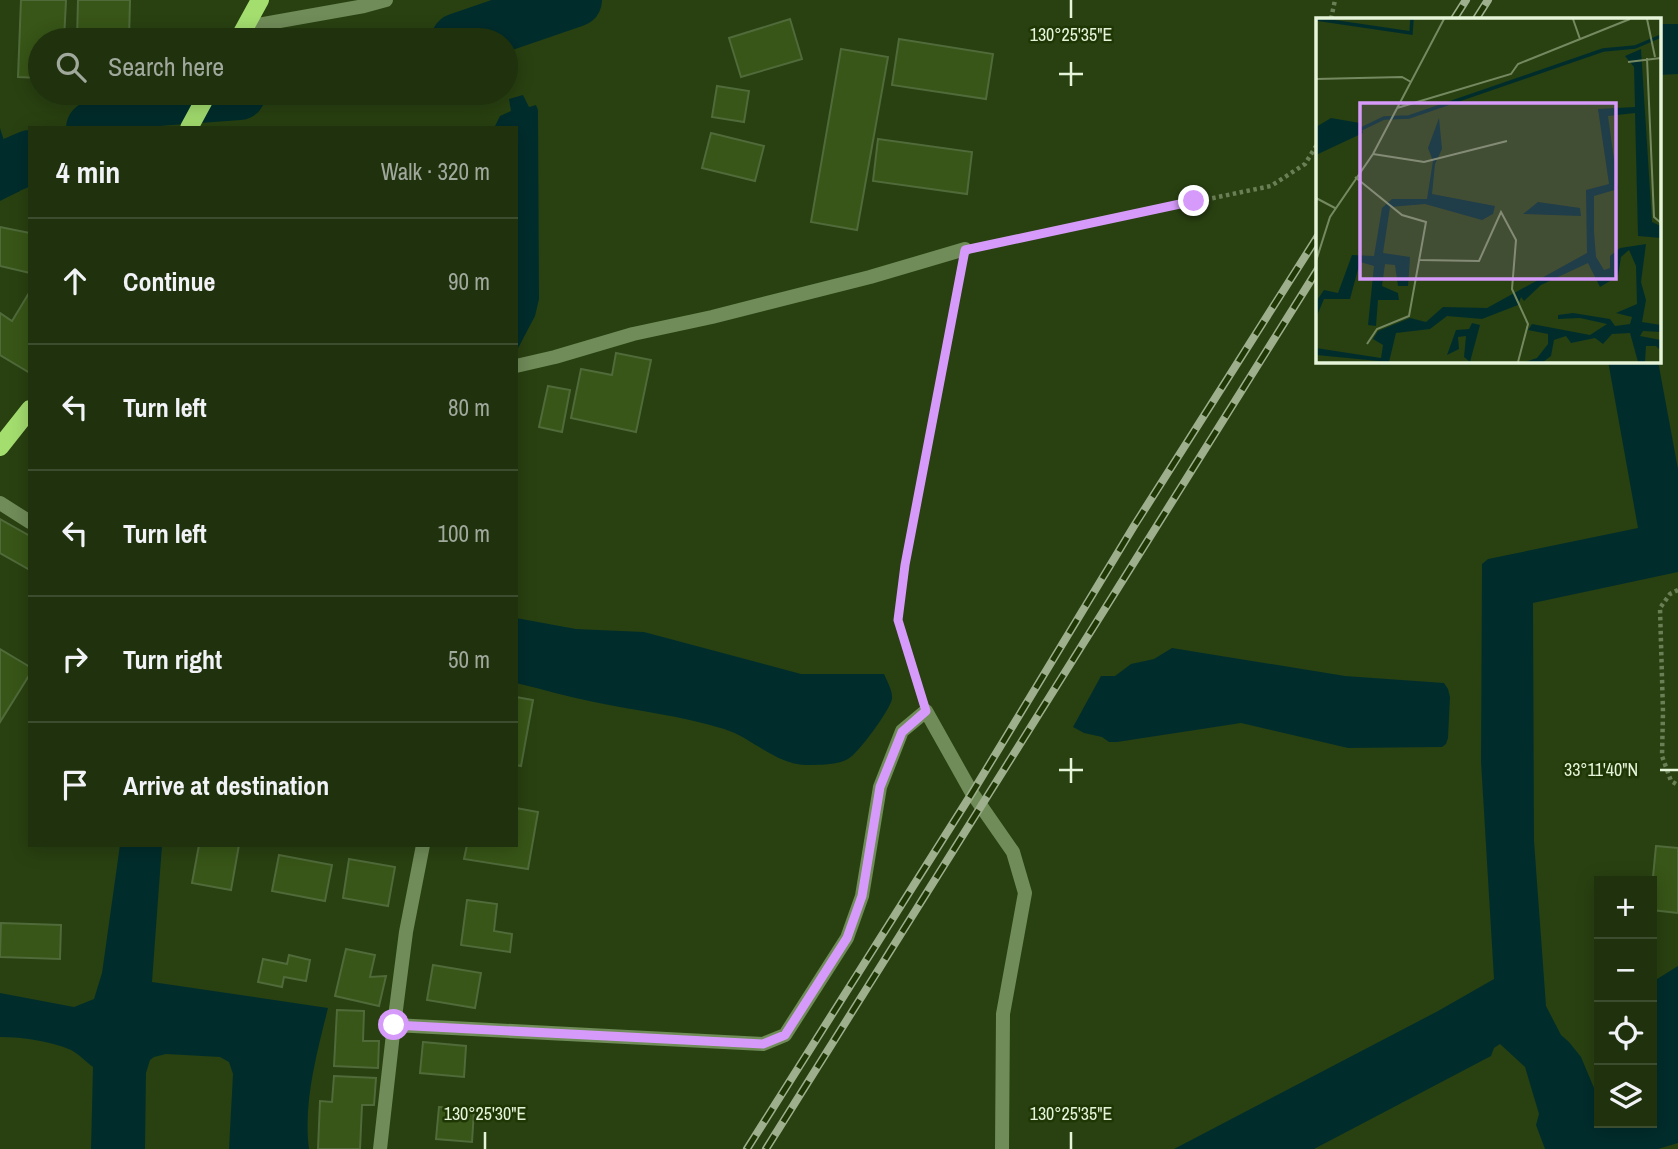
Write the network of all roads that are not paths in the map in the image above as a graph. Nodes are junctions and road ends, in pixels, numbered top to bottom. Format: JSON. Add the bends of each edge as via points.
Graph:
{"nodes":[{"id":1,"x":261,"y":0,"type":"edge"},
{"id":2,"x":386,"y":0,"type":"edge"},
{"id":3,"x":245,"y":28,"type":"edge"},
{"id":4,"x":268,"y":28,"type":"edge"},
{"id":5,"x":201,"y":105,"type":"edge"},
{"id":6,"x":190,"y":126,"type":"edge"},
{"id":7,"x":965,"y":250,"type":"road end"},
{"id":8,"x":518,"y":366,"type":"edge"},
{"id":9,"x":28,"y":412,"type":"edge"},
{"id":10,"x":0,"y":447,"type":"edge"},
{"id":11,"x":0,"y":503,"type":"edge"},
{"id":12,"x":28,"y":521,"type":"edge"},
{"id":13,"x":423,"y":847,"type":"edge"},
{"id":14,"x":394,"y":1025,"type":"junction"},
{"id":15,"x":380,"y":1149,"type":"edge"},
{"id":16,"x":1002,"y":1149,"type":"edge"}],
"edges":[{"from":1,"to":3,"type":"main road"},
{"from":2,"to":4,"type":"street"},
{"from":5,"to":6,"type":"main road"},
{"from":7,"to":8,"type":"street"},
{"from":9,"to":10,"type":"main road"},
{"from":11,"to":12,"type":"street"},
{"from":13,"to":14,"type":"street"},
{"from":14,"to":15,"type":"street"},
{"from":14,"to":16,"type":"street","via":[[763,1044],[785,1035],[847,938],[862,896],[880,787],[902,732],[926,711],[972,793],[1013,852],[1025,893],[1003,1014]]}]}
